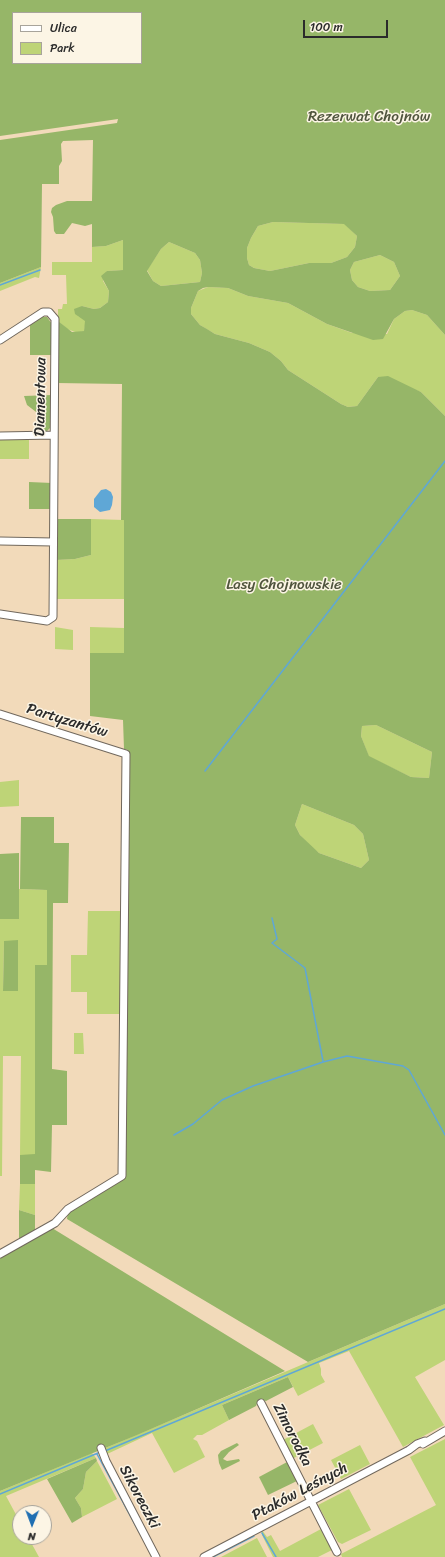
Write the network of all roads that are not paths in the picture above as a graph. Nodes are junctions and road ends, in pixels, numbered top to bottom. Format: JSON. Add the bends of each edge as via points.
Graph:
{"nodes":[{"id":1,"x":0,"y":340,"type":"edge"},
{"id":2,"x":54,"y":435,"type":"junction"},
{"id":3,"x":0,"y":436,"type":"edge"},
{"id":4,"x":0,"y":541,"type":"edge"},
{"id":5,"x":53,"y":542,"type":"junction"},
{"id":6,"x":0,"y":614,"type":"edge"},
{"id":7,"x":0,"y":714,"type":"edge"},
{"id":8,"x":0,"y":1254,"type":"edge"},
{"id":9,"x":261,"y":1403,"type":"dead end"},
{"id":10,"x":445,"y":1431,"type":"edge"},
{"id":11,"x":101,"y":1448,"type":"dead end"},
{"id":12,"x":312,"y":1500,"type":"junction"},
{"id":13,"x":337,"y":1552,"type":"dead end"},
{"id":14,"x":156,"y":1557,"type":"edge"},
{"id":15,"x":204,"y":1557,"type":"edge"}],
"edges":[{"from":1,"to":2,"type":"street","name":"Diamentowa","via":[[43,312],[49,312],[54,317]]},
{"from":2,"to":3,"type":"street"},
{"from":2,"to":5,"type":"street","name":"Diamentowa"},
{"from":4,"to":5,"type":"street"},
{"from":5,"to":6,"type":"street","name":"Diamentowa","via":[[53,617],[47,621]]},
{"from":7,"to":8,"type":"street","name":"Partyzantów","via":[[126,754],[122,1176],[68,1209],[55,1223]]},
{"from":9,"to":12,"type":"street","name":"Zimorodka"},
{"from":10,"to":12,"type":"street","name":"Ptaków Leśnych"},
{"from":11,"to":14,"type":"street","name":"Sikoreczki"},
{"from":12,"to":13,"type":"street","name":"Zimorodka"},
{"from":12,"to":15,"type":"street","name":"Ptaków Leśnych"}]}
